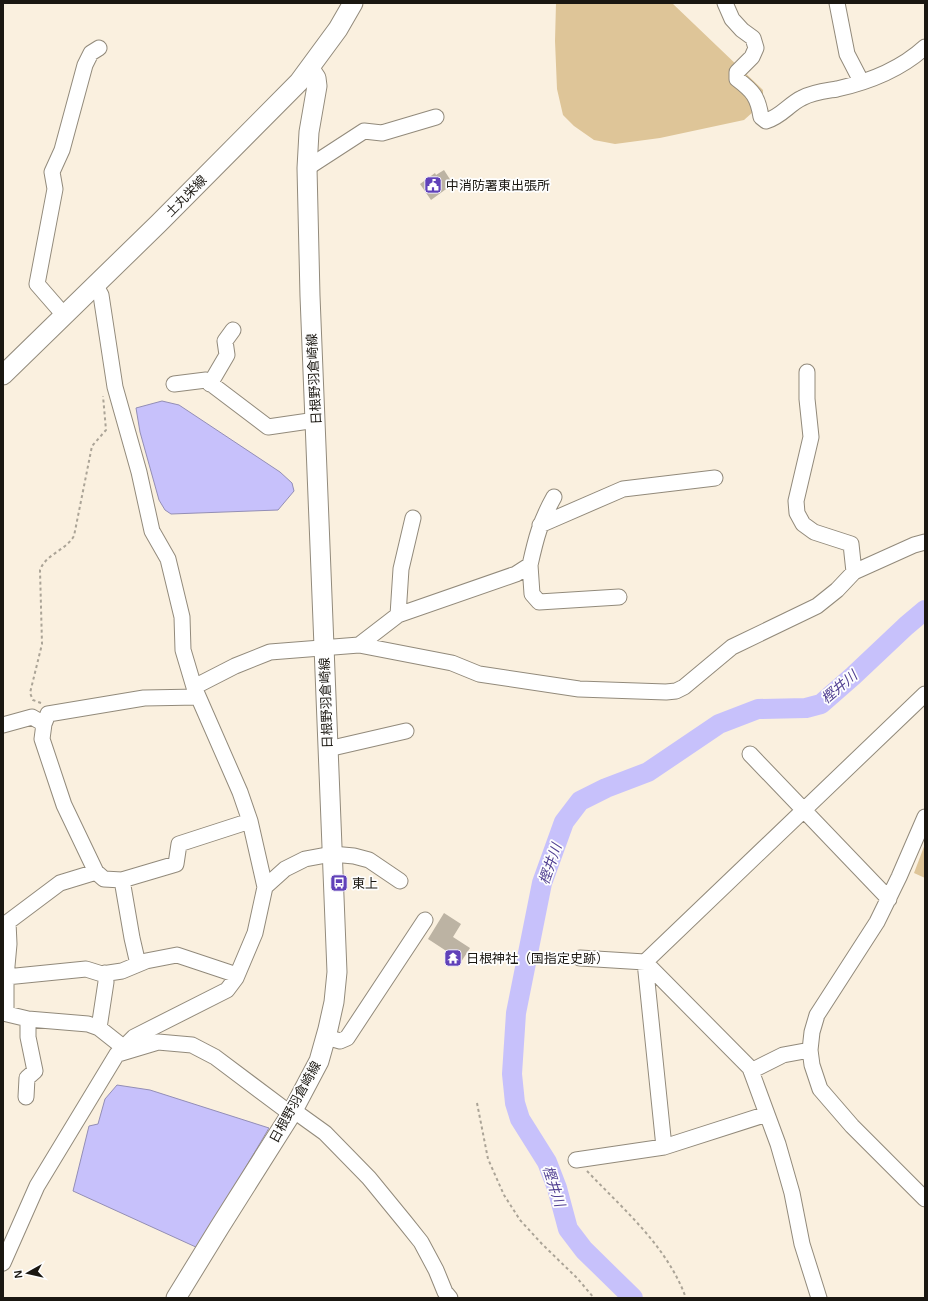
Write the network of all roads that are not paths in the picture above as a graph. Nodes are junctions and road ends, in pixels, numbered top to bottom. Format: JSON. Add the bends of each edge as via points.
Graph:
{"nodes":[{"id":1,"x":353,"y":3,"type":"edge"},
{"id":2,"x":725,"y":3,"type":"edge"},
{"id":3,"x":837,"y":3,"type":"edge"},
{"id":4,"x":99,"y":48,"type":"dead end"},
{"id":5,"x":925,"y":48,"type":"edge"},
{"id":6,"x":310,"y":69,"type":"junction"},
{"id":7,"x":861,"y":81,"type":"junction"},
{"id":8,"x":436,"y":117,"type":"dead end"},
{"id":9,"x":307,"y":168,"type":"junction"},
{"id":10,"x":95,"y":284,"type":"junction"},
{"id":11,"x":64,"y":315,"type":"junction"},
{"id":12,"x":233,"y":330,"type":"dead end"},
{"id":13,"x":807,"y":372,"type":"dead end"},
{"id":14,"x":3,"y":375,"type":"edge"},
{"id":15,"x":174,"y":384,"type":"dead end"},
{"id":16,"x":210,"y":384,"type":"junction"},
{"id":17,"x":316,"y":420,"type":"junction"},
{"id":18,"x":715,"y":478,"type":"dead end"},
{"id":19,"x":554,"y":497,"type":"dead end"},
{"id":20,"x":413,"y":518,"type":"dead end"},
{"id":21,"x":540,"y":526,"type":"junction"},
{"id":22,"x":925,"y":542,"type":"edge"},
{"id":23,"x":530,"y":565,"type":"junction"},
{"id":24,"x":854,"y":572,"type":"junction"},
{"id":25,"x":619,"y":597,"type":"dead end"},
{"id":26,"x":398,"y":615,"type":"junction"},
{"id":27,"x":359,"y":645,"type":"junction"},
{"id":28,"x":324,"y":647,"type":"junction"},
{"id":29,"x":196,"y":692,"type":"junction"},
{"id":30,"x":925,"y":694,"type":"edge"},
{"id":31,"x":46,"y":719,"type":"junction"},
{"id":32,"x":3,"y":725,"type":"edge"},
{"id":33,"x":406,"y":731,"type":"dead end"},
{"id":34,"x":328,"y":749,"type":"junction"},
{"id":35,"x":750,"y":754,"type":"dead end"},
{"id":36,"x":804,"y":810,"type":"junction"},
{"id":37,"x":925,"y":818,"type":"edge"},
{"id":38,"x":250,"y":821,"type":"junction"},
{"id":39,"x":332,"y":854,"type":"junction"},
{"id":40,"x":96,"y":872,"type":"junction"},
{"id":41,"x":122,"y":880,"type":"junction"},
{"id":42,"x":400,"y":881,"type":"dead end"},
{"id":43,"x":265,"y":887,"type":"junction"},
{"id":44,"x":889,"y":899,"type":"junction"},
{"id":45,"x":425,"y":920,"type":"dead end"},
{"id":46,"x":6,"y":930,"type":"edge"},
{"id":47,"x":580,"y":958,"type":"dead end"},
{"id":48,"x":646,"y":962,"type":"junction"},
{"id":49,"x":138,"y":964,"type":"junction"},
{"id":50,"x":105,"y":973,"type":"junction"},
{"id":51,"x":237,"y":975,"type":"junction"},
{"id":52,"x":6,"y":977,"type":"junction"},
{"id":53,"x":4,"y":1013,"type":"edge"},
{"id":54,"x":28,"y":1019,"type":"junction"},
{"id":55,"x":99,"y":1028,"type":"junction"},
{"id":56,"x":326,"y":1037,"type":"junction"},
{"id":57,"x":810,"y":1050,"type":"junction"},
{"id":58,"x":120,"y":1051,"type":"junction"},
{"id":59,"x":751,"y":1071,"type":"junction"},
{"id":60,"x":26,"y":1097,"type":"dead end"},
{"id":61,"x":292,"y":1112,"type":"junction"},
{"id":62,"x":766,"y":1114,"type":"junction"},
{"id":63,"x":664,"y":1147,"type":"junction"},
{"id":64,"x":576,"y":1160,"type":"road end"},
{"id":65,"x":925,"y":1199,"type":"edge"},
{"id":66,"x":3,"y":1263,"type":"edge"},
{"id":67,"x":176,"y":1298,"type":"edge"},
{"id":68,"x":450,"y":1298,"type":"edge"},
{"id":69,"x":819,"y":1298,"type":"edge"}],
"edges":[{"from":1,"to":6,"type":"main road","name":"土丸栄線"},
{"from":2,"to":7,"type":"street","via":[[732,19],[753,38],[756,48],[752,57],[737,72],[737,79],[755,96],[761,117],[766,120],[774,119],[801,98]]},
{"from":3,"to":7,"type":"street","via":[[847,54]]},
{"from":4,"to":11,"type":"street","via":[[91,54],[85,65],[62,150],[52,172],[55,189],[37,284]]},
{"from":5,"to":7,"type":"street","via":[[894,70]]},
{"from":6,"to":9,"type":"main road","name":"日根野羽倉崎線","via":[[316,78],[317,86],[309,132]]},
{"from":6,"to":10,"type":"main road","name":"土丸栄線","via":[[262,120]]},
{"from":8,"to":9,"type":"street","via":[[382,133],[364,131]]},
{"from":9,"to":17,"type":"main road","name":"日根野羽倉崎線"},
{"from":10,"to":11,"type":"main road","name":"土丸栄線"},
{"from":10,"to":29,"type":"street","via":[[101,295],[115,387],[139,472],[152,532],[168,559],[182,617],[183,650]]},
{"from":11,"to":14,"type":"main road","name":"土丸栄線"},
{"from":12,"to":16,"type":"street","via":[[225,341],[227,355]]},
{"from":13,"to":24,"type":"street","via":[[811,437],[796,501],[797,513],[803,524],[814,532],[851,544]]},
{"from":15,"to":16,"type":"street","via":[[206,380]]},
{"from":16,"to":17,"type":"street","via":[[268,427]]},
{"from":17,"to":28,"type":"main road","name":"日根野羽倉崎線"},
{"from":18,"to":21,"type":"street","via":[[623,489]]},
{"from":19,"to":21,"type":"street"},
{"from":20,"to":26,"type":"street","via":[[401,569]]},
{"from":21,"to":23,"type":"street"},
{"from":22,"to":24,"type":"street"},
{"from":23,"to":25,"type":"street","via":[[532,594],[538,602]]},
{"from":23,"to":26,"type":"street","via":[[516,574]]},
{"from":24,"to":27,"type":"street","via":[[817,606],[732,647],[676,691],[572,688],[479,674],[452,663]]},
{"from":26,"to":27,"type":"street"},
{"from":27,"to":28,"type":"street"},
{"from":28,"to":29,"type":"street","via":[[270,652],[235,666]]},
{"from":28,"to":34,"type":"main road","name":"日根野羽倉崎線"},
{"from":29,"to":31,"type":"street","via":[[144,698]]},
{"from":29,"to":38,"type":"street"},
{"from":30,"to":36,"type":"street"},
{"from":31,"to":32,"type":"street","via":[[32,716]]},
{"from":31,"to":40,"type":"street","via":[[42,739],[64,805]]},
{"from":33,"to":34,"type":"street"},
{"from":34,"to":39,"type":"main road","name":"日根野羽倉崎線"},
{"from":35,"to":36,"type":"street"},
{"from":36,"to":44,"type":"street"},
{"from":36,"to":48,"type":"street"},
{"from":37,"to":44,"type":"street"},
{"from":38,"to":41,"type":"street","via":[[179,844],[176,864]]},
{"from":38,"to":43,"type":"street"},
{"from":39,"to":42,"type":"street","via":[[369,860]]},
{"from":39,"to":43,"type":"street","via":[[305,859],[285,869]]},
{"from":39,"to":56,"type":"main road","name":"日根野羽倉崎線","via":[[337,972],[334,1002]]},
{"from":40,"to":41,"type":"street","via":[[104,879]]},
{"from":40,"to":46,"type":"street","via":[[60,883],[8,922]]},
{"from":41,"to":49,"type":"street"},
{"from":43,"to":51,"type":"street","via":[[255,933]]},
{"from":44,"to":57,"type":"street","via":[[817,1015]]},
{"from":45,"to":56,"type":"street","via":[[347,1038],[340,1041]]},
{"from":46,"to":52,"type":"street","via":[[9,944]]},
{"from":47,"to":48,"type":"street"},
{"from":48,"to":59,"type":"street"},
{"from":48,"to":63,"type":"street"},
{"from":49,"to":50,"type":"street","via":[[122,971]]},
{"from":49,"to":51,"type":"street","via":[[177,955]]},
{"from":50,"to":52,"type":"street","via":[[86,968]]},
{"from":50,"to":55,"type":"street"},
{"from":51,"to":58,"type":"street","via":[[227,990],[134,1037]]},
{"from":52,"to":53,"type":"street"},
{"from":53,"to":54,"type":"street"},
{"from":54,"to":55,"type":"street","via":[[88,1024]]},
{"from":54,"to":60,"type":"street","via":[[28,1037],[35,1071],[27,1078]]},
{"from":55,"to":58,"type":"street"},
{"from":56,"to":61,"type":"main road","name":"日根野羽倉崎線","via":[[318,1061]]},
{"from":57,"to":59,"type":"street","via":[[783,1055]]},
{"from":57,"to":65,"type":"street","via":[[820,1089],[852,1126]]},
{"from":58,"to":61,"type":"street","via":[[158,1042],[192,1044],[215,1057]]},
{"from":58,"to":66,"type":"street","via":[[37,1186]]},
{"from":59,"to":62,"type":"street"},
{"from":61,"to":67,"type":"main road","name":"日根野羽倉崎線"},
{"from":61,"to":68,"type":"street","via":[[325,1133],[368,1178],[421,1242]]},
{"from":62,"to":63,"type":"street"},
{"from":62,"to":69,"type":"street","via":[[778,1144],[792,1193],[802,1244]]},
{"from":63,"to":64,"type":"street"}]}
